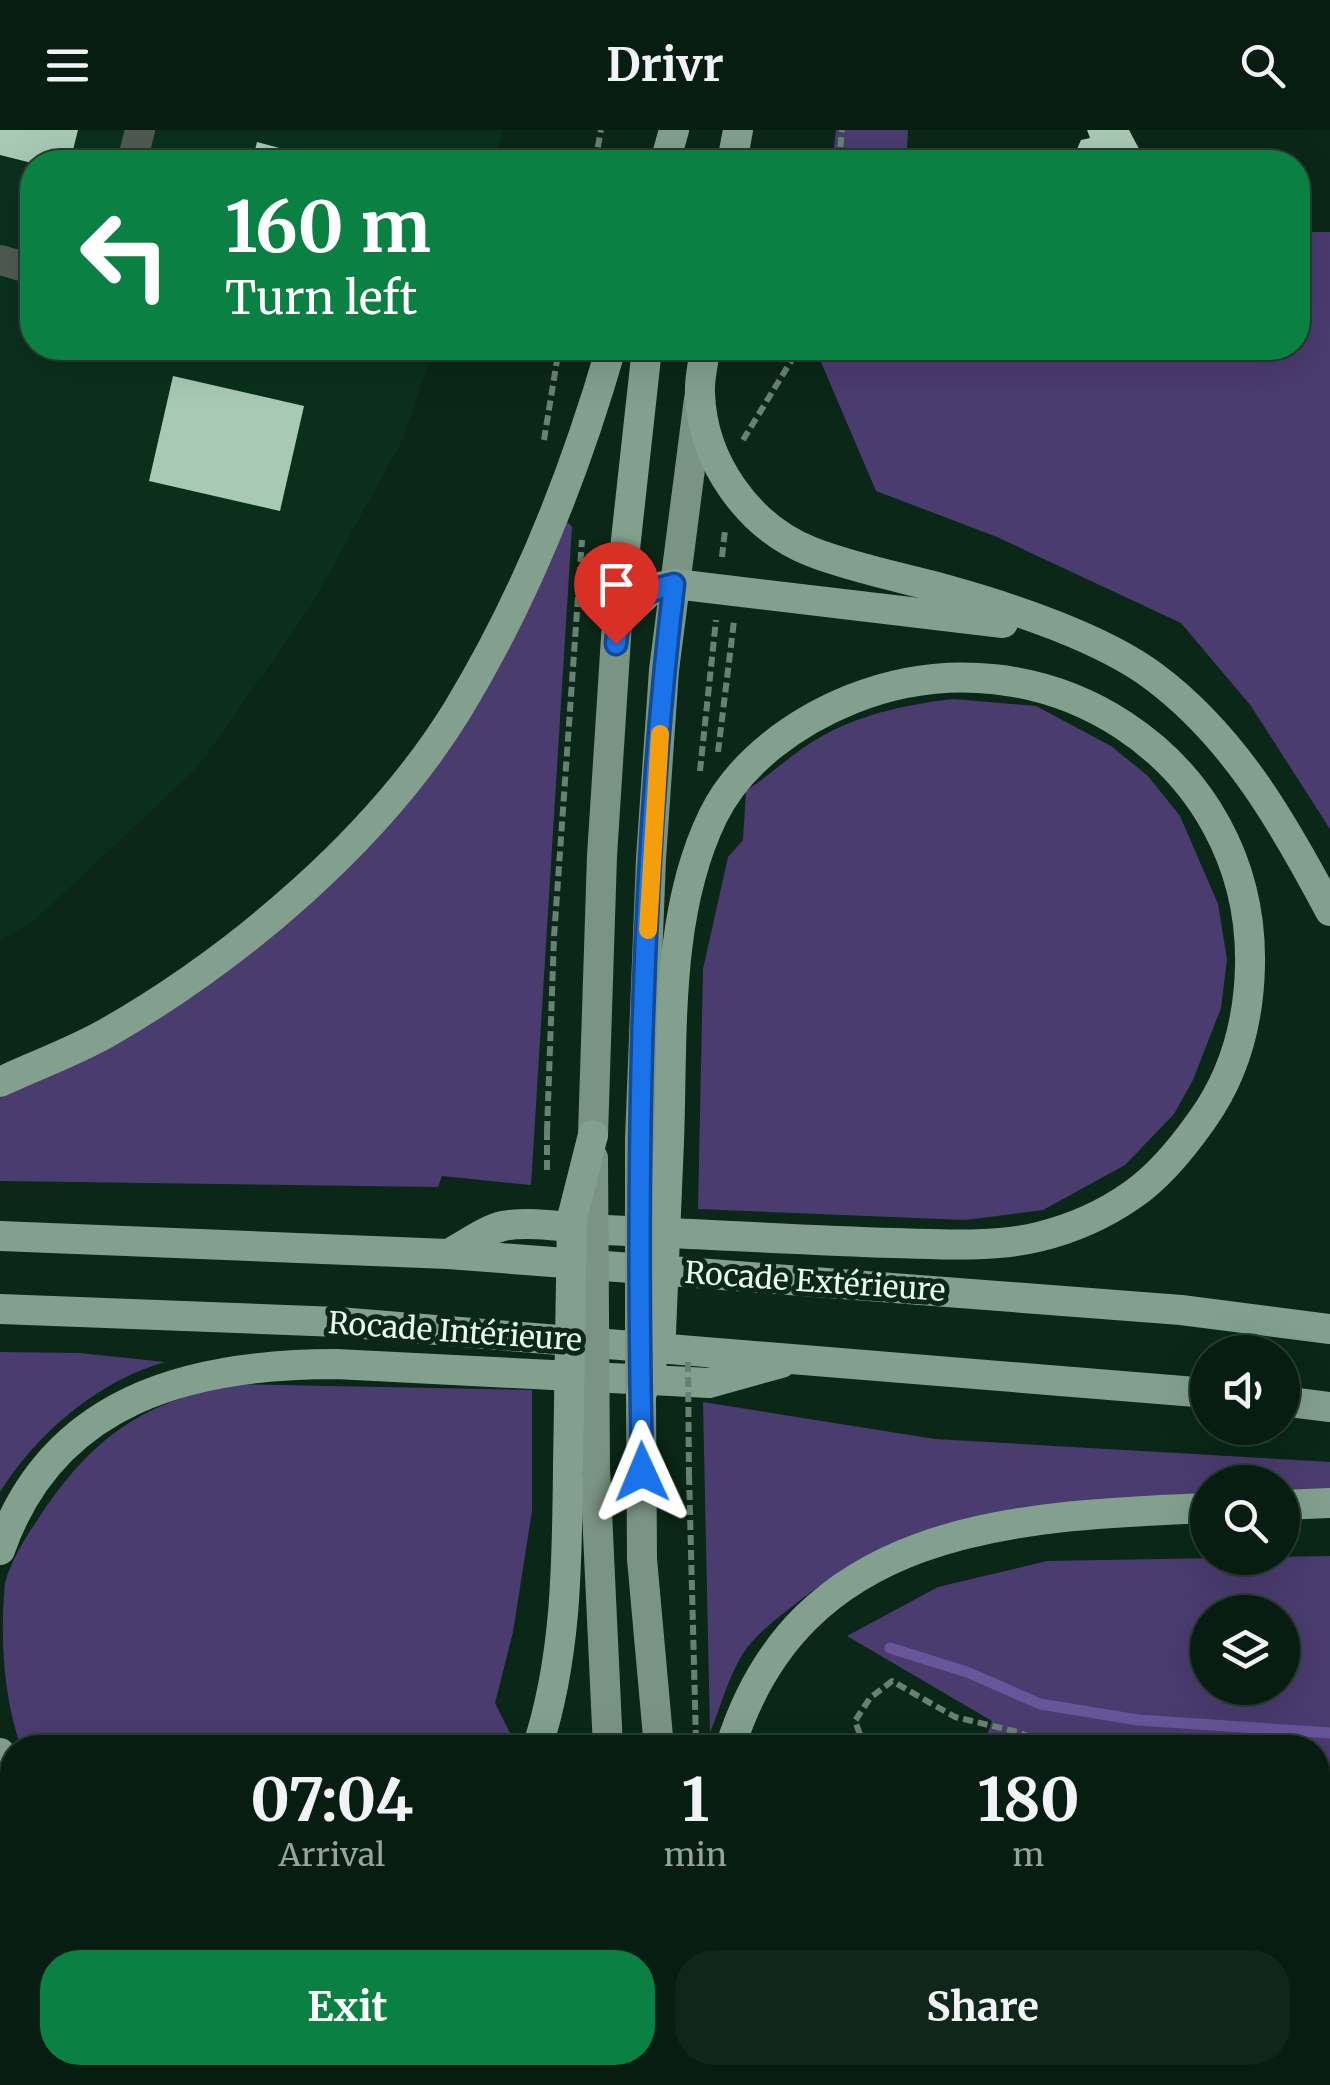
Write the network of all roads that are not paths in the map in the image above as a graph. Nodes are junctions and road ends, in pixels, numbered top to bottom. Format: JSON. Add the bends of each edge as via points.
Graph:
{"nodes":[{"id":1,"x":607,"y":360,"type":"edge"},
{"id":2,"x":646,"y":360,"type":"edge"},
{"id":3,"x":704,"y":360,"type":"edge"},
{"id":4,"x":700,"y":392,"type":"junction"},
{"id":5,"x":674,"y":584,"type":"junction"},
{"id":6,"x":618,"y":622,"type":"junction"},
{"id":7,"x":1056,"y":629,"type":"junction"},
{"id":8,"x":1330,"y":911,"type":"edge"},
{"id":9,"x":0,"y":1082,"type":"edge"},
{"id":10,"x":593,"y":1135,"type":"joint"},
{"id":11,"x":654,"y":1140,"type":"junction"},
{"id":12,"x":0,"y":1236,"type":"edge"},
{"id":13,"x":448,"y":1254,"type":"junction"},
{"id":14,"x":0,"y":1309,"type":"edge"},
{"id":15,"x":1330,"y":1329,"type":"edge"},
{"id":16,"x":803,"y":1357,"type":"junction"},
{"id":17,"x":1190,"y":1390,"type":"edge"},
{"id":18,"x":640,"y":1396,"type":"joint"},
{"id":19,"x":1300,"y":1403,"type":"edge"},
{"id":20,"x":1330,"y":1407,"type":"edge"},
{"id":21,"x":581,"y":1468,"type":"junction"},
{"id":22,"x":1330,"y":1503,"type":"edge"},
{"id":23,"x":1300,"y":1504,"type":"edge"},
{"id":24,"x":1190,"y":1509,"type":"edge"},
{"id":25,"x":0,"y":1550,"type":"edge"},
{"id":26,"x":540,"y":1735,"type":"edge"},
{"id":27,"x":607,"y":1735,"type":"edge"},
{"id":28,"x":658,"y":1735,"type":"edge"},
{"id":29,"x":735,"y":1735,"type":"edge"}],
"edges":[{"from":1,"to":9,"type":"highway","via":[[579,454],[508,620],[456,712],[343,852],[240,944],[109,1032]]},
{"from":2,"to":6,"type":"highway"},
{"from":3,"to":4,"type":"highway"},
{"from":4,"to":5,"type":"main road"},
{"from":4,"to":7,"type":"highway","via":[[710,446],[759,520],[812,552],[957,592]]},
{"from":5,"to":6,"type":"highway","via":[[654,588]]},
{"from":5,"to":7,"type":"highway"},
{"from":5,"to":11,"type":"main road","via":[[650,859]]},
{"from":6,"to":10,"type":"main road"},
{"from":7,"to":8,"type":"highway","via":[[1154,676],[1227,748],[1276,813]]},
{"from":10,"to":21,"type":"highway","bridge":true,"via":[[572,1218]]},
{"from":11,"to":13,"type":"highway","via":[[679,938],[692,874],[723,799],[772,746],[837,705],[938,678],[1039,685],[1130,730],[1177,770],[1212,818],[1246,912],[1246,1016],[1213,1106],[1164,1168],[1133,1195],[1034,1238],[866,1242],[502,1226]]},
{"from":11,"to":18,"type":"highway","bridge":true,"via":[[661,1332]]},
{"from":12,"to":13,"type":"highway","name":"Rocade Extérieure"},
{"from":13,"to":15,"type":"highway","name":"Rocade Extérieure","via":[[1162,1309]]},
{"from":14,"to":16,"type":"highway","name":"Rocade Intérieure","via":[[338,1322]]},
{"from":16,"to":17,"type":"highway","name":"Rocade Intérieure"},
{"from":16,"to":25,"type":"highway","via":[[709,1383],[336,1364],[194,1376],[140,1394],[92,1424],[28,1494]]},
{"from":18,"to":28,"type":"main road","via":[[642,1559]]},
{"from":19,"to":20,"type":"highway"},
{"from":21,"to":26,"type":"highway","via":[[554,1679]]},
{"from":21,"to":27,"type":"main road"},
{"from":22,"to":23,"type":"highway"},
{"from":24,"to":29,"type":"highway","via":[[1038,1521],[943,1538],[869,1568],[810,1610],[760,1671]]}]}
